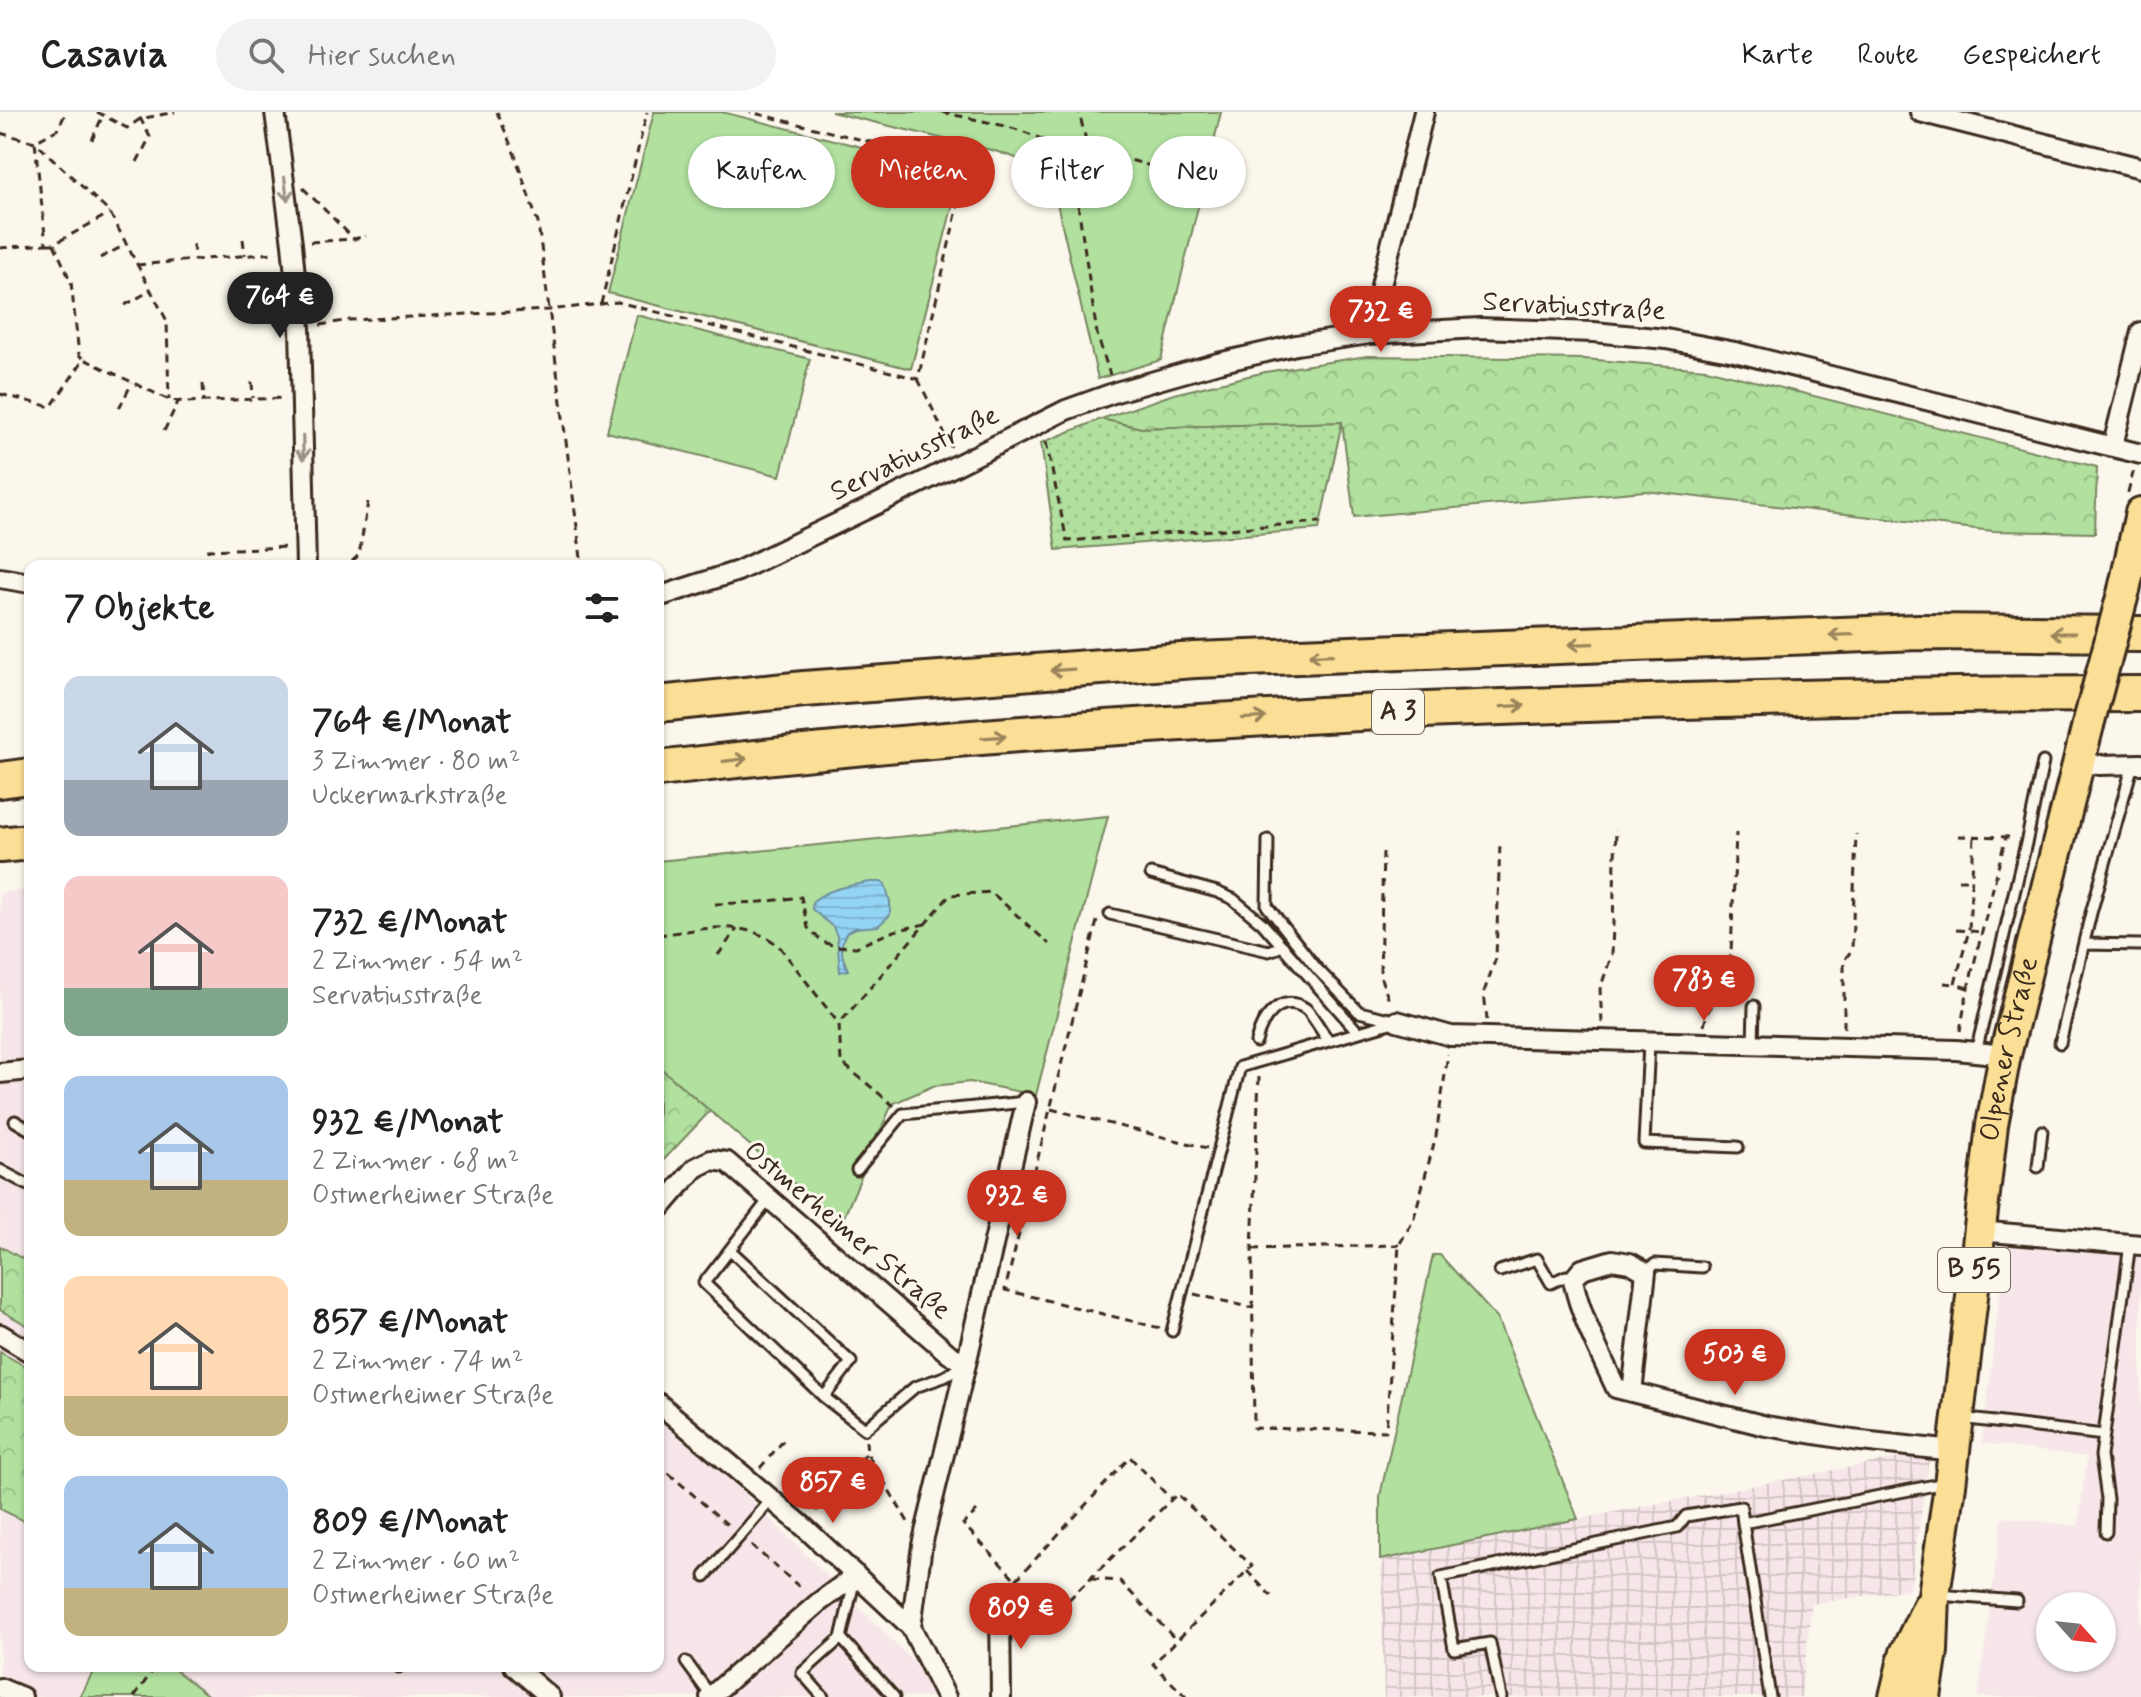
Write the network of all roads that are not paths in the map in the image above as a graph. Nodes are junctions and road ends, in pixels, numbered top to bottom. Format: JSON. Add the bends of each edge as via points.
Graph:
{"nodes":[{"id":1,"x":275,"y":112,"type":"edge"},
{"id":2,"x":1424,"y":112,"type":"edge"},
{"id":3,"x":1920,"y":112,"type":"edge"},
{"id":4,"x":2141,"y":168,"type":"edge"},
{"id":5,"x":2141,"y":332,"type":"edge"},
{"id":6,"x":1369,"y":334,"type":"junction"},
{"id":7,"x":2113,"y":445,"type":"junction"},
{"id":8,"x":2141,"y":454,"type":"edge"},
{"id":9,"x":2141,"y":513,"type":"edge"},
{"id":10,"x":305,"y":559,"type":"edge"},
{"id":11,"x":0,"y":578,"type":"edge"},
{"id":12,"x":24,"y":582,"type":"edge"},
{"id":13,"x":664,"y":595,"type":"edge"},
{"id":14,"x":2141,"y":634,"type":"edge"},
{"id":15,"x":2141,"y":694,"type":"edge"},
{"id":16,"x":664,"y":703,"type":"edge"},
{"id":17,"x":2043,"y":762,"type":"dead end"},
{"id":18,"x":2079,"y":762,"type":"junction"},
{"id":19,"x":2137,"y":764,"type":"edge"},
{"id":20,"x":664,"y":768,"type":"edge"},
{"id":21,"x":24,"y":777,"type":"edge"},
{"id":22,"x":0,"y":780,"type":"edge"},
{"id":23,"x":1268,"y":840,"type":"dead end"},
{"id":24,"x":24,"y":843,"type":"edge"},
{"id":25,"x":0,"y":845,"type":"edge"},
{"id":26,"x":1151,"y":874,"type":"dead end"},
{"id":27,"x":1110,"y":914,"type":"road end"},
{"id":28,"x":2084,"y":944,"type":"junction"},
{"id":29,"x":2141,"y":945,"type":"edge"},
{"id":30,"x":1283,"y":946,"type":"junction"},
{"id":31,"x":1754,"y":1006,"type":"dead end"},
{"id":32,"x":1397,"y":1021,"type":"junction"},
{"id":33,"x":1358,"y":1032,"type":"junction"},
{"id":34,"x":1329,"y":1041,"type":"junction"},
{"id":35,"x":1256,"y":1042,"type":"dead end"},
{"id":36,"x":1649,"y":1043,"type":"junction"},
{"id":37,"x":2060,"y":1043,"type":"dead end"},
{"id":38,"x":1753,"y":1046,"type":"junction"},
{"id":39,"x":1991,"y":1054,"type":"junction"},
{"id":40,"x":24,"y":1071,"type":"edge"},
{"id":41,"x":0,"y":1073,"type":"edge"},
{"id":42,"x":1026,"y":1102,"type":"joint"},
{"id":43,"x":15,"y":1121,"type":"dead end"},
{"id":44,"x":24,"y":1126,"type":"edge"},
{"id":45,"x":2042,"y":1131,"type":"dead end"},
{"id":46,"x":1738,"y":1147,"type":"dead end"},
{"id":47,"x":2038,"y":1167,"type":"dead end"},
{"id":48,"x":0,"y":1170,"type":"edge"},
{"id":49,"x":857,"y":1170,"type":"dead end"},
{"id":50,"x":24,"y":1183,"type":"edge"},
{"id":51,"x":770,"y":1198,"type":"junction"},
{"id":52,"x":664,"y":1204,"type":"edge"},
{"id":53,"x":1978,"y":1231,"type":"junction"},
{"id":54,"x":2135,"y":1245,"type":"edge"},
{"id":55,"x":730,"y":1250,"type":"junction"},
{"id":56,"x":1702,"y":1267,"type":"dead end"},
{"id":57,"x":1500,"y":1271,"type":"dead end"},
{"id":58,"x":1646,"y":1272,"type":"junction"},
{"id":59,"x":1573,"y":1280,"type":"junction"},
{"id":60,"x":1172,"y":1331,"type":"road end"},
{"id":61,"x":0,"y":1334,"type":"edge"},
{"id":62,"x":24,"y":1348,"type":"edge"},
{"id":63,"x":966,"y":1364,"type":"junction"},
{"id":64,"x":1632,"y":1392,"type":"junction"},
{"id":65,"x":824,"y":1397,"type":"junction"},
{"id":66,"x":664,"y":1408,"type":"edge"},
{"id":67,"x":1958,"y":1418,"type":"junction"},
{"id":68,"x":2104,"y":1435,"type":"junction"},
{"id":69,"x":1954,"y":1451,"type":"junction"},
{"id":70,"x":1950,"y":1485,"type":"junction"},
{"id":71,"x":772,"y":1499,"type":"junction"},
{"id":72,"x":1743,"y":1523,"type":"junction"},
{"id":73,"x":2106,"y":1532,"type":"dead end"},
{"id":74,"x":856,"y":1575,"type":"junction"},
{"id":75,"x":705,"y":1576,"type":"dead end"},
{"id":76,"x":1934,"y":1595,"type":"junction"},
{"id":77,"x":2017,"y":1601,"type":"dead end"},
{"id":78,"x":1000,"y":1606,"type":"road end"},
{"id":79,"x":911,"y":1627,"type":"junction"},
{"id":80,"x":841,"y":1638,"type":"junction"},
{"id":81,"x":686,"y":1662,"type":"dead end"},
{"id":82,"x":521,"y":1672,"type":"edge"},
{"id":83,"x":0,"y":1688,"type":"edge"},
{"id":84,"x":711,"y":1696,"type":"edge"},
{"id":85,"x":22,"y":1697,"type":"edge"},
{"id":86,"x":550,"y":1697,"type":"edge"},
{"id":87,"x":823,"y":1697,"type":"edge"},
{"id":88,"x":894,"y":1697,"type":"edge"},
{"id":89,"x":946,"y":1697,"type":"edge"},
{"id":90,"x":1001,"y":1697,"type":"edge"},
{"id":91,"x":1501,"y":1697,"type":"edge"},
{"id":92,"x":1770,"y":1697,"type":"edge"},
{"id":93,"x":1895,"y":1697,"type":"edge"},
{"id":94,"x":1925,"y":1697,"type":"edge"}],
"edges":[{"from":1,"to":10,"type":"street","one_way":true,"via":[[300,328]]},
{"from":2,"to":6,"type":"street"},
{"from":3,"to":4,"type":"street"},
{"from":5,"to":7,"type":"street"},
{"from":6,"to":7,"type":"street","name":"Servatiusstraße","via":[[1480,328],[1666,339]]},
{"from":6,"to":13,"type":"street","name":"Servatiusstraße","via":[[1218,363],[1066,410],[738,571]]},
{"from":7,"to":8,"type":"street","name":"Servatiusstraße"},
{"from":9,"to":18,"type":"main road","name":"Olpener Straße","number":"B 55","bridge":true},
{"from":11,"to":12,"type":"street"},
{"from":14,"to":16,"type":"highway","number":"A 3","one_way":true,"via":[[1919,632],[1211,659]]},
{"from":20,"to":15,"type":"highway","number":"A 3","one_way":true,"via":[[803,751],[1198,721],[1593,703]]},
{"from":17,"to":39,"type":"lane"},
{"from":18,"to":19,"type":"street"},
{"from":18,"to":39,"type":"main road","name":"Olpener Straße","number":"B 55"},
{"from":19,"to":28,"type":"lane"},
{"from":21,"to":22,"type":"highway"},
{"from":23,"to":32,"type":"lane","via":[[1267,906],[1359,1012]]},
{"from":24,"to":25,"type":"highway"},
{"from":26,"to":30,"type":"lane","via":[[1233,899]]},
{"from":27,"to":30,"type":"lane","via":[[1269,951]]},
{"from":28,"to":29,"type":"lane"},
{"from":28,"to":37,"type":"lane"},
{"from":30,"to":33,"type":"lane"},
{"from":31,"to":38,"type":"lane"},
{"from":32,"to":33,"type":"lane"},
{"from":32,"to":36,"type":"street","via":[[1451,1036]]},
{"from":33,"to":34,"type":"lane"},
{"from":34,"to":35,"type":"lane","via":[[1308,1011],[1288,1003],[1269,1013]]},
{"from":34,"to":60,"type":"lane","via":[[1240,1067]]},
{"from":36,"to":38,"type":"street"},
{"from":36,"to":46,"type":"lane","via":[[1644,1143]]},
{"from":38,"to":39,"type":"street"},
{"from":39,"to":53,"type":"main road","name":"Olpener Straße","number":"B 55","via":[[1992,1125]]},
{"from":40,"to":41,"type":"street"},
{"from":42,"to":49,"type":"lane","via":[[903,1114]]},
{"from":42,"to":63,"type":"street","name":"Ostmerheimer Straße"},
{"from":43,"to":44,"type":"lane"},
{"from":45,"to":47,"type":"lane"},
{"from":48,"to":50,"type":"lane"},
{"from":51,"to":52,"type":"street","name":"Ostmerheimer Straße","via":[[727,1162],[711,1160],[695,1168]]},
{"from":51,"to":55,"type":"lane"},
{"from":51,"to":63,"type":"street","name":"Ostmerheimer Straße"},
{"from":53,"to":54,"type":"street"},
{"from":53,"to":67,"type":"main road","name":"Olpener Straße","number":"B 55"},
{"from":54,"to":68,"type":"lane"},
{"from":55,"to":65,"type":"lane","via":[[704,1283]]},
{"from":55,"to":65,"type":"lane","via":[[851,1362]]},
{"from":56,"to":58,"type":"lane","via":[[1655,1264]]},
{"from":57,"to":59,"type":"lane","via":[[1537,1259],[1551,1283],[1566,1276]]},
{"from":58,"to":59,"type":"street","via":[[1612,1260],[1582,1269]]},
{"from":58,"to":64,"type":"street"},
{"from":59,"to":64,"type":"street","via":[[1616,1388]]},
{"from":61,"to":62,"type":"street"},
{"from":63,"to":65,"type":"lane","via":[[915,1387],[865,1429]]},
{"from":63,"to":79,"type":"street","name":"Ostmerheimer Straße","via":[[922,1545]]},
{"from":64,"to":69,"type":"street","via":[[1766,1426]]},
{"from":66,"to":71,"type":"street"},
{"from":67,"to":68,"type":"lane"},
{"from":67,"to":69,"type":"main road","name":"Olpener Straße","number":"B 55"},
{"from":68,"to":73,"type":"lane"},
{"from":69,"to":70,"type":"main road","name":"Olpener Straße","number":"B 55"},
{"from":70,"to":72,"type":"lane"},
{"from":70,"to":76,"type":"main road","name":"Olpener Straße","number":"B 55"},
{"from":71,"to":74,"type":"street"},
{"from":71,"to":75,"type":"lane"},
{"from":72,"to":91,"type":"lane","via":[[1741,1507],[1686,1516],[1677,1527],[1441,1577],[1454,1649],[1490,1643]]},
{"from":72,"to":92,"type":"lane"},
{"from":74,"to":79,"type":"street"},
{"from":74,"to":80,"type":"lane"},
{"from":74,"to":84,"type":"street"},
{"from":76,"to":77,"type":"lane"},
{"from":76,"to":93,"type":"main road","name":"Olpener Straße","number":"B 55","via":[[1905,1655]]},
{"from":76,"to":94,"type":"main road","name":"Olpener Straße","number":"B 55"},
{"from":78,"to":90,"type":"street"},
{"from":79,"to":89,"type":"street"},
{"from":80,"to":87,"type":"lane","via":[[802,1673]]},
{"from":80,"to":88,"type":"lane"},
{"from":81,"to":84,"type":"lane"},
{"from":82,"to":86,"type":"street"},
{"from":83,"to":85,"type":"street"}]}
